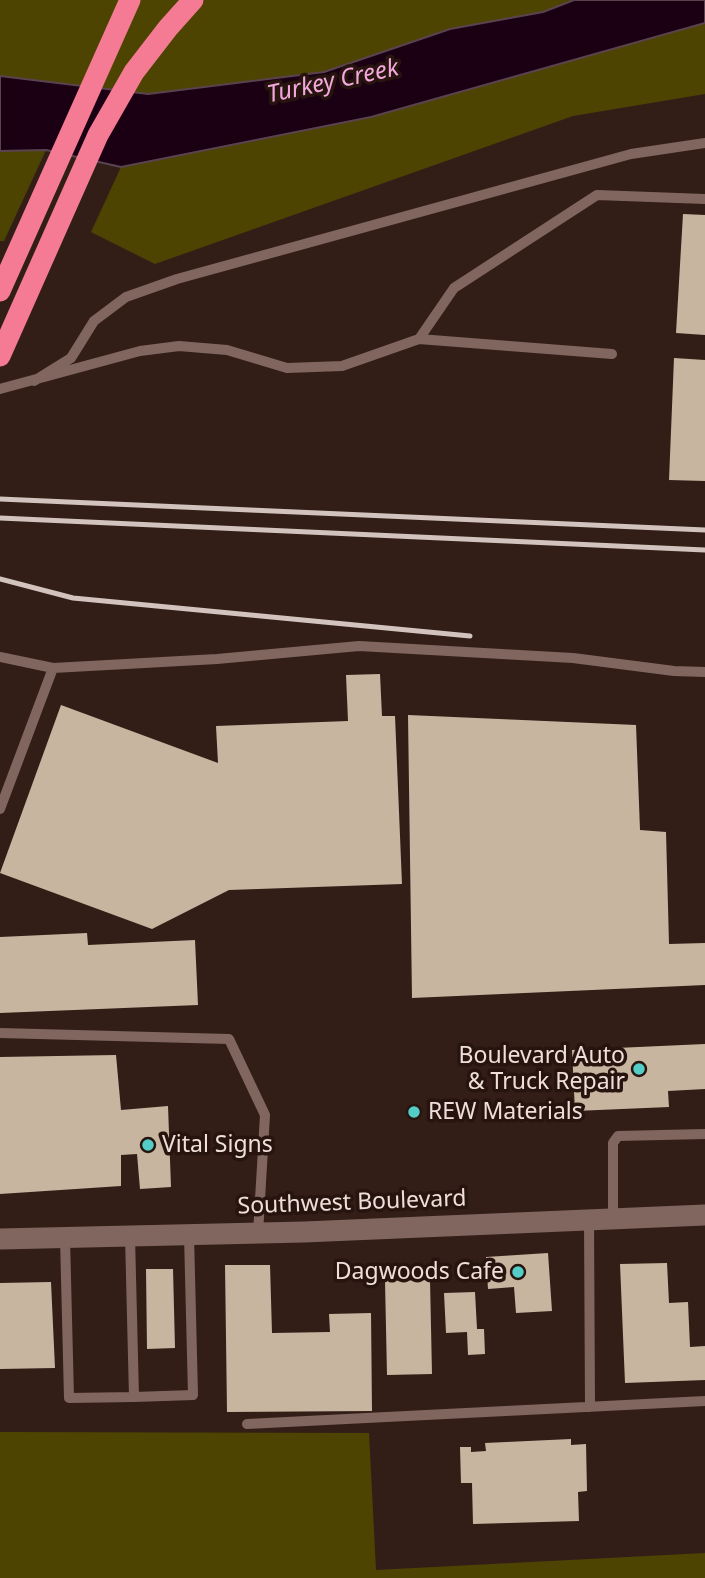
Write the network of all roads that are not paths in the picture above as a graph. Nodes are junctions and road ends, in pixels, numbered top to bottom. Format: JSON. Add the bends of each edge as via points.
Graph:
{"nodes":[{"id":1,"x":130,"y":0,"type":"edge"},
{"id":2,"x":193,"y":0,"type":"edge"},
{"id":3,"x":705,"y":144,"type":"edge"},
{"id":4,"x":705,"y":199,"type":"edge"},
{"id":5,"x":0,"y":291,"type":"edge"},
{"id":6,"x":419,"y":339,"type":"junction"},
{"id":7,"x":612,"y":354,"type":"dead end"},
{"id":8,"x":0,"y":356,"type":"edge"},
{"id":9,"x":34,"y":381,"type":"junction"},
{"id":10,"x":0,"y":389,"type":"edge"},
{"id":11,"x":0,"y":657,"type":"edge"},
{"id":12,"x":53,"y":668,"type":"junction"},
{"id":13,"x":705,"y":672,"type":"edge"},
{"id":14,"x":0,"y":809,"type":"edge"},
{"id":15,"x":0,"y":1033,"type":"edge"},
{"id":16,"x":705,"y":1134,"type":"edge"},
{"id":17,"x":705,"y":1215,"type":"edge"},
{"id":18,"x":613,"y":1219,"type":"junction"},
{"id":19,"x":589,"y":1220,"type":"junction"},
{"id":20,"x":258,"y":1233,"type":"junction"},
{"id":21,"x":189,"y":1234,"type":"junction"},
{"id":22,"x":130,"y":1236,"type":"junction"},
{"id":23,"x":65,"y":1238,"type":"junction"},
{"id":24,"x":0,"y":1239,"type":"edge"},
{"id":25,"x":134,"y":1396,"type":"junction"},
{"id":26,"x":705,"y":1401,"type":"edge"},
{"id":27,"x":590,"y":1407,"type":"junction"},
{"id":28,"x":247,"y":1424,"type":"dead end"}],
"edges":[{"from":1,"to":5,"type":"highway"},
{"from":2,"to":8,"type":"highway","via":[[134,72],[98,135]]},
{"from":3,"to":9,"type":"lane","via":[[631,153],[126,297],[94,321],[71,358]]},
{"from":4,"to":6,"type":"lane","via":[[597,195],[454,288]]},
{"from":6,"to":7,"type":"lane"},
{"from":6,"to":9,"type":"lane","via":[[342,366],[287,368],[227,350],[179,346],[139,351]]},
{"from":9,"to":10,"type":"lane"},
{"from":11,"to":12,"type":"lane"},
{"from":12,"to":13,"type":"lane","via":[[359,646],[573,658]]},
{"from":12,"to":14,"type":"lane"},
{"from":15,"to":20,"type":"lane","via":[[229,1039],[265,1115]]},
{"from":16,"to":18,"type":"lane","via":[[618,1136],[613,1143]]},
{"from":17,"to":18,"type":"main road","name":"Southwest Boulevard"},
{"from":18,"to":19,"type":"main road","name":"Southwest Boulevard"},
{"from":19,"to":20,"type":"main road","name":"Southwest Boulevard"},
{"from":19,"to":27,"type":"lane"},
{"from":20,"to":21,"type":"main road","name":"Southwest Boulevard"},
{"from":21,"to":22,"type":"main road","name":"Southwest Boulevard"},
{"from":21,"to":25,"type":"lane","via":[[193,1395]]},
{"from":22,"to":23,"type":"main road","name":"Southwest Boulevard"},
{"from":22,"to":25,"type":"lane"},
{"from":23,"to":24,"type":"main road","name":"Southwest Boulevard"},
{"from":23,"to":25,"type":"lane","via":[[69,1398]]},
{"from":26,"to":27,"type":"lane"},
{"from":27,"to":28,"type":"lane"}]}
